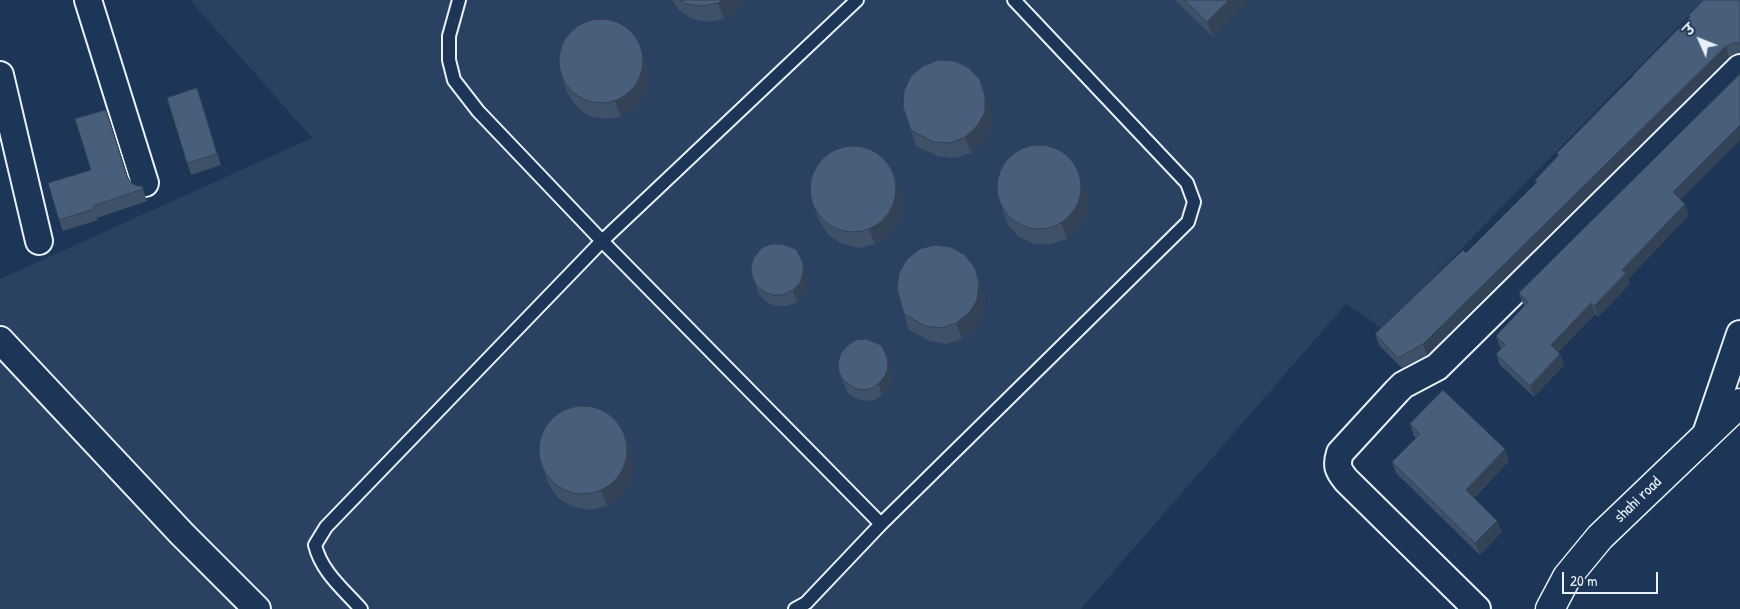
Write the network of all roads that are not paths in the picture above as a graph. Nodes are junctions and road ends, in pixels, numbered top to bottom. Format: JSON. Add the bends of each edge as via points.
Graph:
{"nodes":[{"id":1,"x":88,"y":0,"type":"edge"},
{"id":2,"x":459,"y":0,"type":"edge"},
{"id":3,"x":857,"y":0,"type":"edge"},
{"id":4,"x":1014,"y":0,"type":"edge"},
{"id":5,"x":1740,"y":68,"type":"edge"},
{"id":6,"x":0,"y":75,"type":"edge"},
{"id":7,"x":145,"y":183,"type":"dead end"},
{"id":8,"x":39,"y":241,"type":"dead end"},
{"id":9,"x":602,"y":242,"type":"junction"},
{"id":10,"x":1740,"y":334,"type":"edge"},
{"id":11,"x":0,"y":340,"type":"edge"},
{"id":12,"x":1740,"y":403,"type":"edge"},
{"id":13,"x":1705,"y":436,"type":"junction"},
{"id":14,"x":881,"y":524,"type":"junction"},
{"id":15,"x":257,"y":609,"type":"edge"},
{"id":16,"x":361,"y":609,"type":"edge"},
{"id":17,"x":795,"y":609,"type":"edge"},
{"id":18,"x":1477,"y":609,"type":"edge"},
{"id":19,"x":1550,"y":609,"type":"edge"}],
"edges":[{"from":1,"to":7,"type":"street"},
{"from":2,"to":9,"type":"lane","via":[[449,36],[449,60],[454,80],[478,111]]},
{"from":3,"to":9,"type":"lane"},
{"from":4,"to":14,"type":"lane","via":[[1187,183],[1194,202],[1188,222]]},
{"from":5,"to":18,"type":"street","via":[[1437,367],[1403,385],[1340,453],[1336,464],[1346,480]]},
{"from":6,"to":8,"type":"street"},
{"from":9,"to":14,"type":"lane"},
{"from":9,"to":16,"type":"lane","via":[[326,527],[315,545],[318,558]]},
{"from":10,"to":13,"type":"street"},
{"from":11,"to":15,"type":"street"},
{"from":12,"to":13,"type":"street","name":"shahi road"},
{"from":13,"to":19,"type":"street","name":"shahi road","via":[[1600,537],[1567,577]]},
{"from":14,"to":17,"type":"lane","via":[[806,602]]}]}
